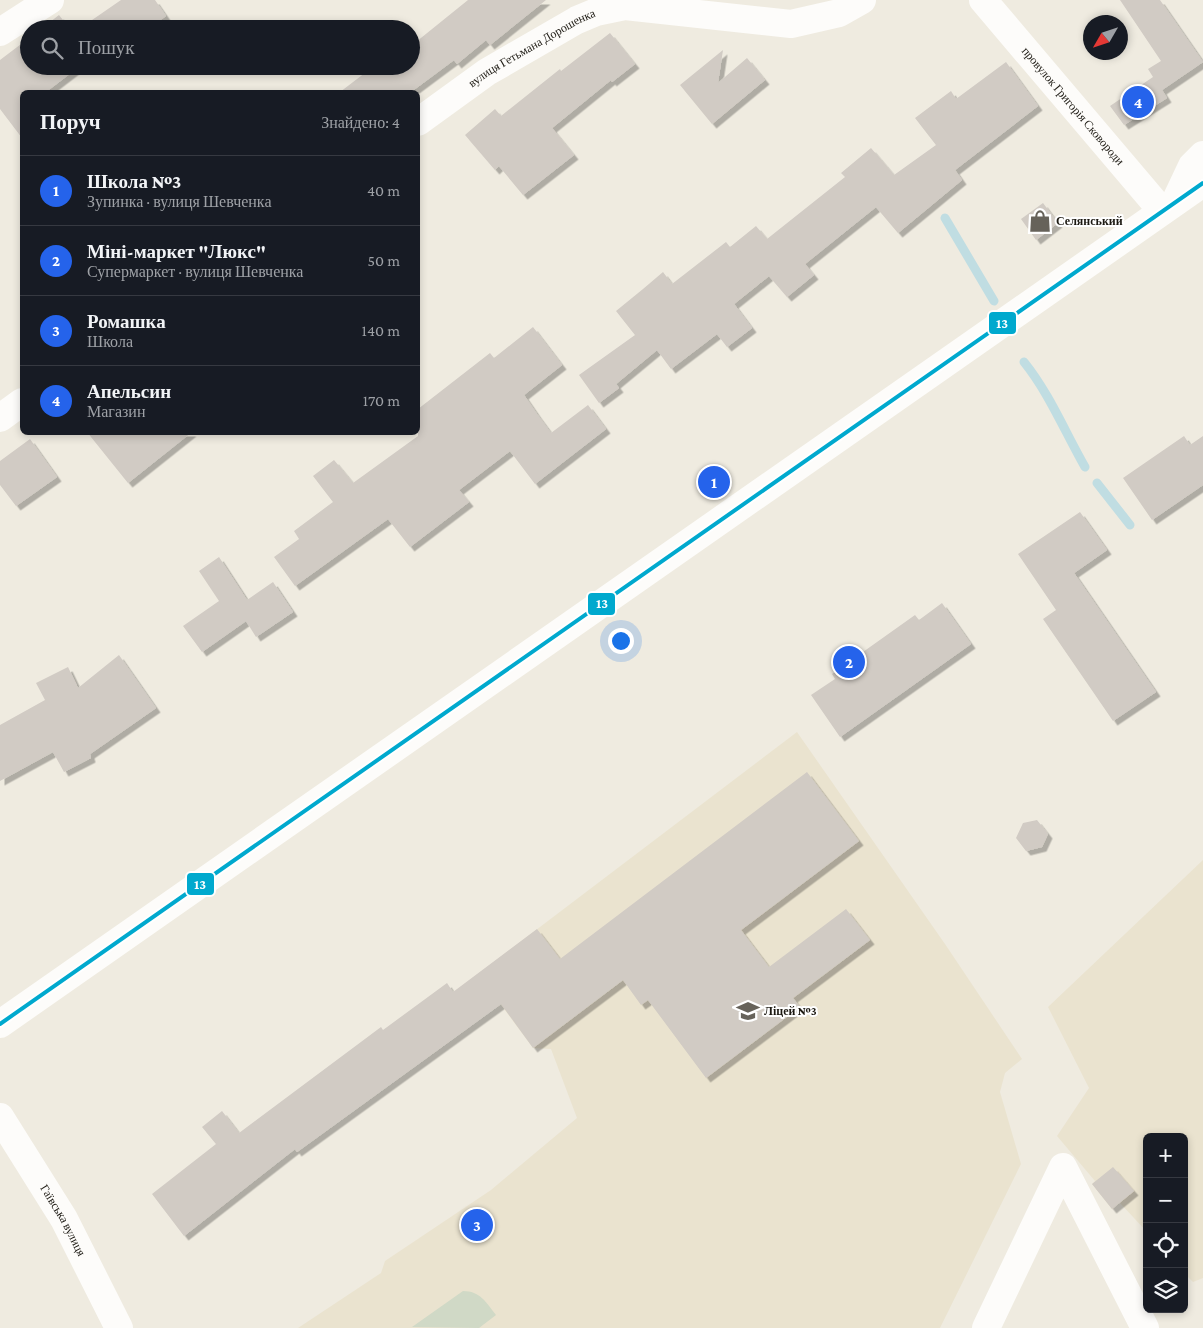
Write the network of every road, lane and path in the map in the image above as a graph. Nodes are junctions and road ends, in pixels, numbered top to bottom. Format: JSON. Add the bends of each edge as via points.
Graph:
{"nodes":[{"id":1,"x":50,"y":0,"type":"edge"},
{"id":2,"x":862,"y":0,"type":"edge"},
{"id":3,"x":983,"y":0,"type":"edge"},
{"id":4,"x":0,"y":32,"type":"edge"},
{"id":5,"x":420,"y":121,"type":"edge"},
{"id":6,"x":1203,"y":155,"type":"edge"},
{"id":7,"x":1203,"y":183,"type":"edge"},
{"id":8,"x":1169,"y":207,"type":"junction"},
{"id":9,"x":20,"y":403,"type":"edge"},
{"id":10,"x":0,"y":418,"type":"edge"},
{"id":11,"x":0,"y":1024,"type":"edge"},
{"id":12,"x":0,"y":1117,"type":"edge"},
{"id":13,"x":120,"y":1328,"type":"edge"},
{"id":14,"x":986,"y":1328,"type":"edge"},
{"id":15,"x":1145,"y":1328,"type":"edge"}],
"edges":[{"from":1,"to":4,"type":"main road"},
{"from":2,"to":5,"type":"main road","name":"вулиця Гетьмана Дорошенка","via":[[839,13],[791,24],[625,6],[596,12],[487,72]]},
{"from":3,"to":8,"type":"main road","name":"провулок Григорія Сковороди"},
{"from":6,"to":8,"type":"main road","via":[[1192,166]]},
{"from":7,"to":8,"type":"main road"},
{"from":8,"to":11,"type":"main road"},
{"from":9,"to":10,"type":"main road"},
{"from":12,"to":13,"type":"main road","name":"Гаївська вулиця","via":[[64,1219]]},
{"from":14,"to":15,"type":"main road","via":[[1063,1167]]}]}
